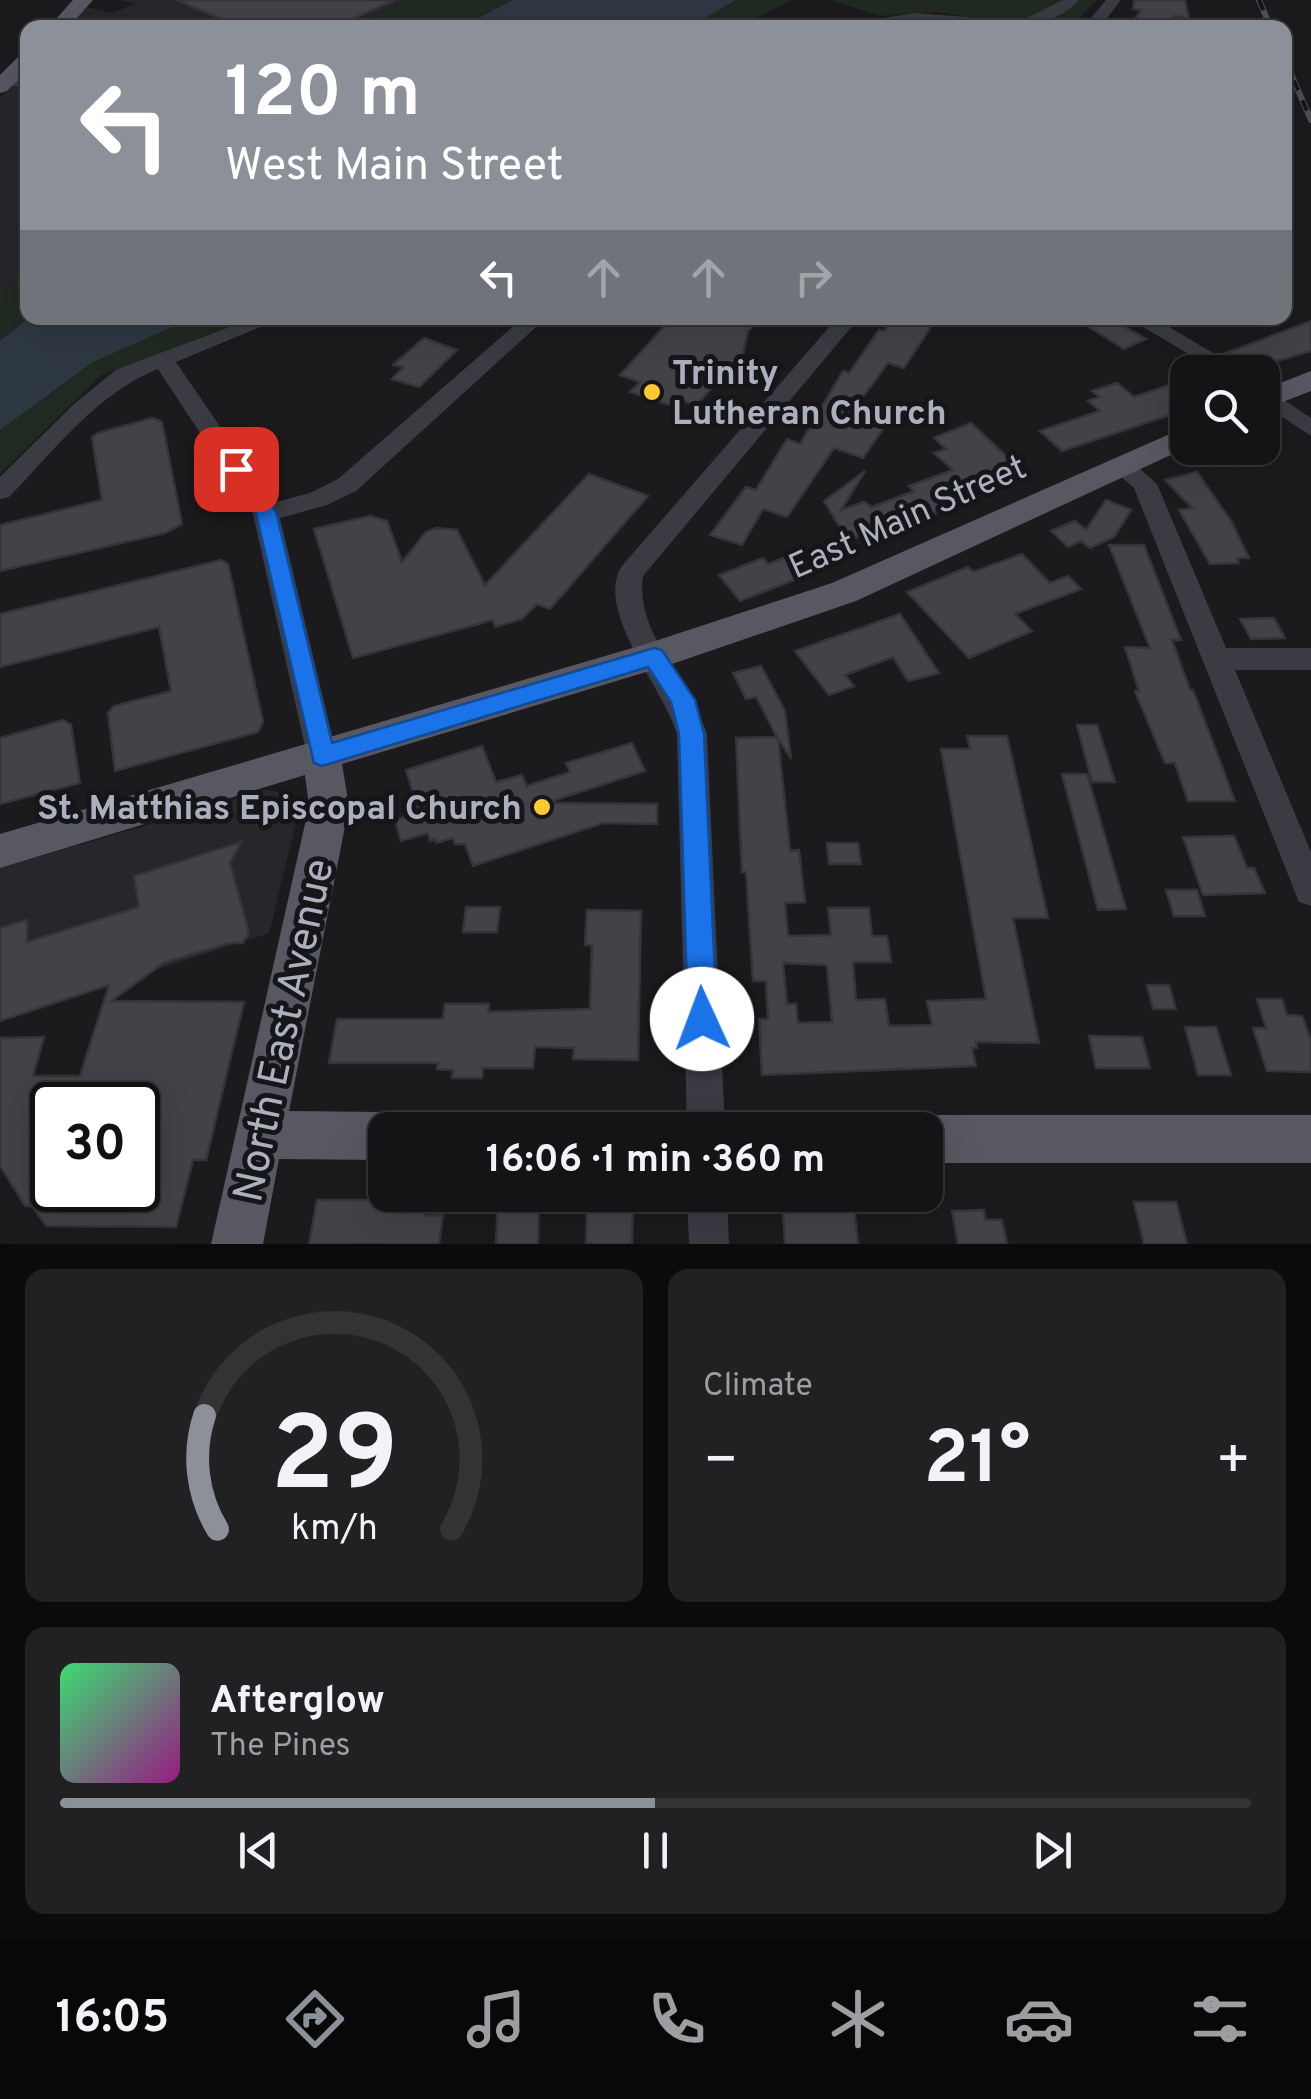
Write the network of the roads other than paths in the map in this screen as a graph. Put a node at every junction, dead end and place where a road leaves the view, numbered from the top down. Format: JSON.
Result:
{"nodes":[{"id":1,"x":84,"y":0,"type":"edge"},
{"id":2,"x":1072,"y":0,"type":"edge"},
{"id":3,"x":1114,"y":0,"type":"edge"},
{"id":4,"x":65,"y":20,"type":"edge"},
{"id":5,"x":893,"y":20,"type":"edge"},
{"id":6,"x":950,"y":20,"type":"edge"},
{"id":7,"x":1026,"y":20,"type":"edge"},
{"id":8,"x":1097,"y":20,"type":"edge"},
{"id":9,"x":252,"y":325,"type":"edge"},
{"id":10,"x":527,"y":325,"type":"edge"},
{"id":11,"x":842,"y":325,"type":"edge"},
{"id":12,"x":1150,"y":325,"type":"edge"},
{"id":13,"x":1204,"y":355,"type":"edge"},
{"id":14,"x":162,"y":358,"type":"junction"},
{"id":15,"x":1311,"y":380,"type":"edge"},
{"id":16,"x":105,"y":388,"type":"junction"},
{"id":17,"x":1280,"y":391,"type":"edge"},
{"id":18,"x":184,"y":396,"type":"junction"},
{"id":19,"x":1280,"y":407,"type":"edge"},
{"id":20,"x":1311,"y":428,"type":"edge"},
{"id":21,"x":1170,"y":443,"type":"edge"},
{"id":22,"x":1120,"y":466,"type":"junction"},
{"id":23,"x":0,"y":491,"type":"edge"},
{"id":24,"x":266,"y":512,"type":"junction"},
{"id":25,"x":654,"y":656,"type":"junction"},
{"id":26,"x":1218,"y":659,"type":"junction"},
{"id":27,"x":1311,"y":659,"type":"edge"},
{"id":28,"x":322,"y":756,"type":"junction"},
{"id":29,"x":0,"y":850,"type":"edge"},
{"id":30,"x":1311,"y":892,"type":"edge"},
{"id":31,"x":705,"y":1112,"type":"edge"},
{"id":32,"x":262,"y":1135,"type":"junction"},
{"id":33,"x":368,"y":1136,"type":"edge"},
{"id":34,"x":943,"y":1139,"type":"edge"},
{"id":35,"x":1311,"y":1139,"type":"edge"},
{"id":36,"x":707,"y":1212,"type":"edge"},
{"id":37,"x":237,"y":1244,"type":"edge"},
{"id":38,"x":708,"y":1244,"type":"edge"}],
"edges":[{"from":1,"to":4,"type":"main road"},
{"from":2,"to":7,"type":"street"},
{"from":3,"to":8,"type":"street"},
{"from":5,"to":6,"type":"street"},
{"from":9,"to":14,"type":"street"},
{"from":10,"to":24,"type":"street"},
{"from":11,"to":25,"type":"street"},
{"from":12,"to":13,"type":"street"},
{"from":14,"to":16,"type":"street"},
{"from":14,"to":18,"type":"street"},
{"from":15,"to":17,"type":"main road"},
{"from":16,"to":18,"type":"street"},
{"from":16,"to":23,"type":"street"},
{"from":18,"to":24,"type":"street"},
{"from":19,"to":20,"type":"street"},
{"from":21,"to":22,"type":"main road","name":"East Main Street"},
{"from":22,"to":25,"type":"main road","name":"East Main Street"},
{"from":22,"to":26,"type":"street"},
{"from":24,"to":28,"type":"street"},
{"from":25,"to":28,"type":"main road","name":"East Main Street"},
{"from":25,"to":31,"type":"street"},
{"from":26,"to":27,"type":"street"},
{"from":26,"to":30,"type":"street"},
{"from":28,"to":29,"type":"main road","name":"East Main Street"},
{"from":28,"to":32,"type":"main road","name":"North East Avenue"},
{"from":32,"to":33,"type":"main road"},
{"from":32,"to":37,"type":"main road","name":"North East Avenue"},
{"from":34,"to":35,"type":"main road"},
{"from":36,"to":38,"type":"street"}]}
